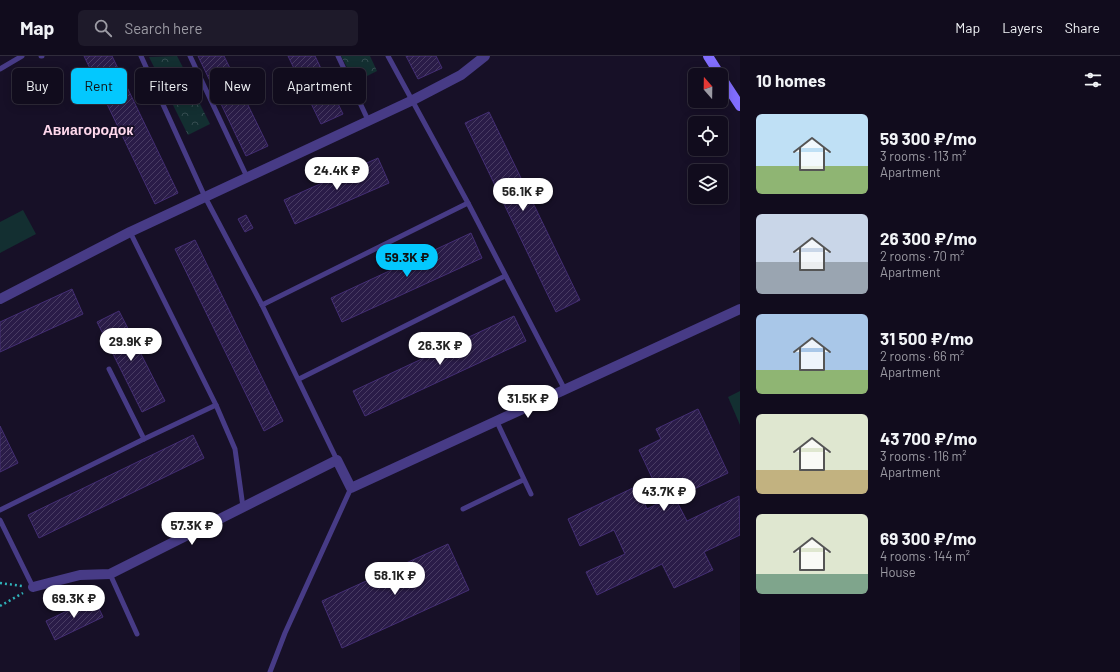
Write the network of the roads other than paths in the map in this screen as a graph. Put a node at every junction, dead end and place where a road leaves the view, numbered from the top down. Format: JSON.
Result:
{"nodes":[{"id":1,"x":22,"y":56,"type":"edge"},
{"id":2,"x":141,"y":56,"type":"edge"},
{"id":3,"x":190,"y":56,"type":"edge"},
{"id":4,"x":338,"y":56,"type":"edge"},
{"id":5,"x":388,"y":56,"type":"edge"},
{"id":6,"x":485,"y":56,"type":"edge"},
{"id":7,"x":708,"y":56,"type":"edge"},
{"id":8,"x":715,"y":68,"type":"edge"},
{"id":9,"x":0,"y":69,"type":"edge"},
{"id":10,"x":728,"y":88,"type":"edge"},
{"id":11,"x":413,"y":100,"type":"junction"},
{"id":12,"x":740,"y":106,"type":"edge"},
{"id":13,"x":368,"y":120,"type":"junction"},
{"id":14,"x":247,"y":177,"type":"junction"},
{"id":15,"x":204,"y":197,"type":"junction"},
{"id":16,"x":468,"y":203,"type":"junction"},
{"id":17,"x":130,"y":232,"type":"junction"},
{"id":18,"x":505,"y":276,"type":"junction"},
{"id":19,"x":0,"y":299,"type":"edge"},
{"id":20,"x":262,"y":305,"type":"junction"},
{"id":21,"x":740,"y":309,"type":"edge"},
{"id":22,"x":109,"y":369,"type":"dead end"},
{"id":23,"x":299,"y":379,"type":"junction"},
{"id":24,"x":565,"y":390,"type":"junction"},
{"id":25,"x":216,"y":405,"type":"junction"},
{"id":26,"x":497,"y":422,"type":"junction"},
{"id":27,"x":144,"y":439,"type":"junction"},
{"id":28,"x":337,"y":460,"type":"junction"},
{"id":29,"x":524,"y":480,"type":"junction"},
{"id":30,"x":351,"y":488,"type":"junction"},
{"id":31,"x":531,"y":494,"type":"dead end"},
{"id":32,"x":243,"y":508,"type":"junction"},
{"id":33,"x":463,"y":509,"type":"dead end"},
{"id":34,"x":0,"y":510,"type":"edge"},
{"id":35,"x":0,"y":520,"type":"edge"},
{"id":36,"x":110,"y":574,"type":"junction"},
{"id":37,"x":33,"y":588,"type":"joint"},
{"id":38,"x":137,"y":634,"type":"dead end"},
{"id":39,"x":270,"y":672,"type":"edge"}],
"edges":[{"from":1,"to":9,"type":"lane"},
{"from":2,"to":15,"type":"lane"},
{"from":3,"to":14,"type":"lane"},
{"from":4,"to":13,"type":"lane"},
{"from":5,"to":11,"type":"lane"},
{"from":6,"to":11,"type":"street"},
{"from":7,"to":8,"type":"street"},
{"from":10,"to":12,"type":"street"},
{"from":11,"to":13,"type":"street"},
{"from":11,"to":16,"type":"lane"},
{"from":13,"to":14,"type":"street"},
{"from":14,"to":15,"type":"street"},
{"from":15,"to":17,"type":"street"},
{"from":15,"to":20,"type":"lane"},
{"from":16,"to":18,"type":"lane"},
{"from":16,"to":20,"type":"lane"},
{"from":17,"to":19,"type":"street"},
{"from":17,"to":25,"type":"lane"},
{"from":18,"to":23,"type":"lane"},
{"from":18,"to":24,"type":"lane"},
{"from":20,"to":23,"type":"lane"},
{"from":21,"to":24,"type":"street"},
{"from":22,"to":27,"type":"lane"},
{"from":23,"to":28,"type":"lane"},
{"from":24,"to":26,"type":"street"},
{"from":25,"to":27,"type":"lane"},
{"from":25,"to":32,"type":"lane"},
{"from":26,"to":29,"type":"lane"},
{"from":26,"to":30,"type":"street"},
{"from":27,"to":34,"type":"lane"},
{"from":28,"to":30,"type":"street"},
{"from":28,"to":32,"type":"street"},
{"from":29,"to":31,"type":"lane"},
{"from":29,"to":33,"type":"lane"},
{"from":30,"to":39,"type":"lane"},
{"from":32,"to":36,"type":"street"},
{"from":35,"to":37,"type":"lane"},
{"from":36,"to":37,"type":"street"},
{"from":36,"to":38,"type":"lane"}]}
